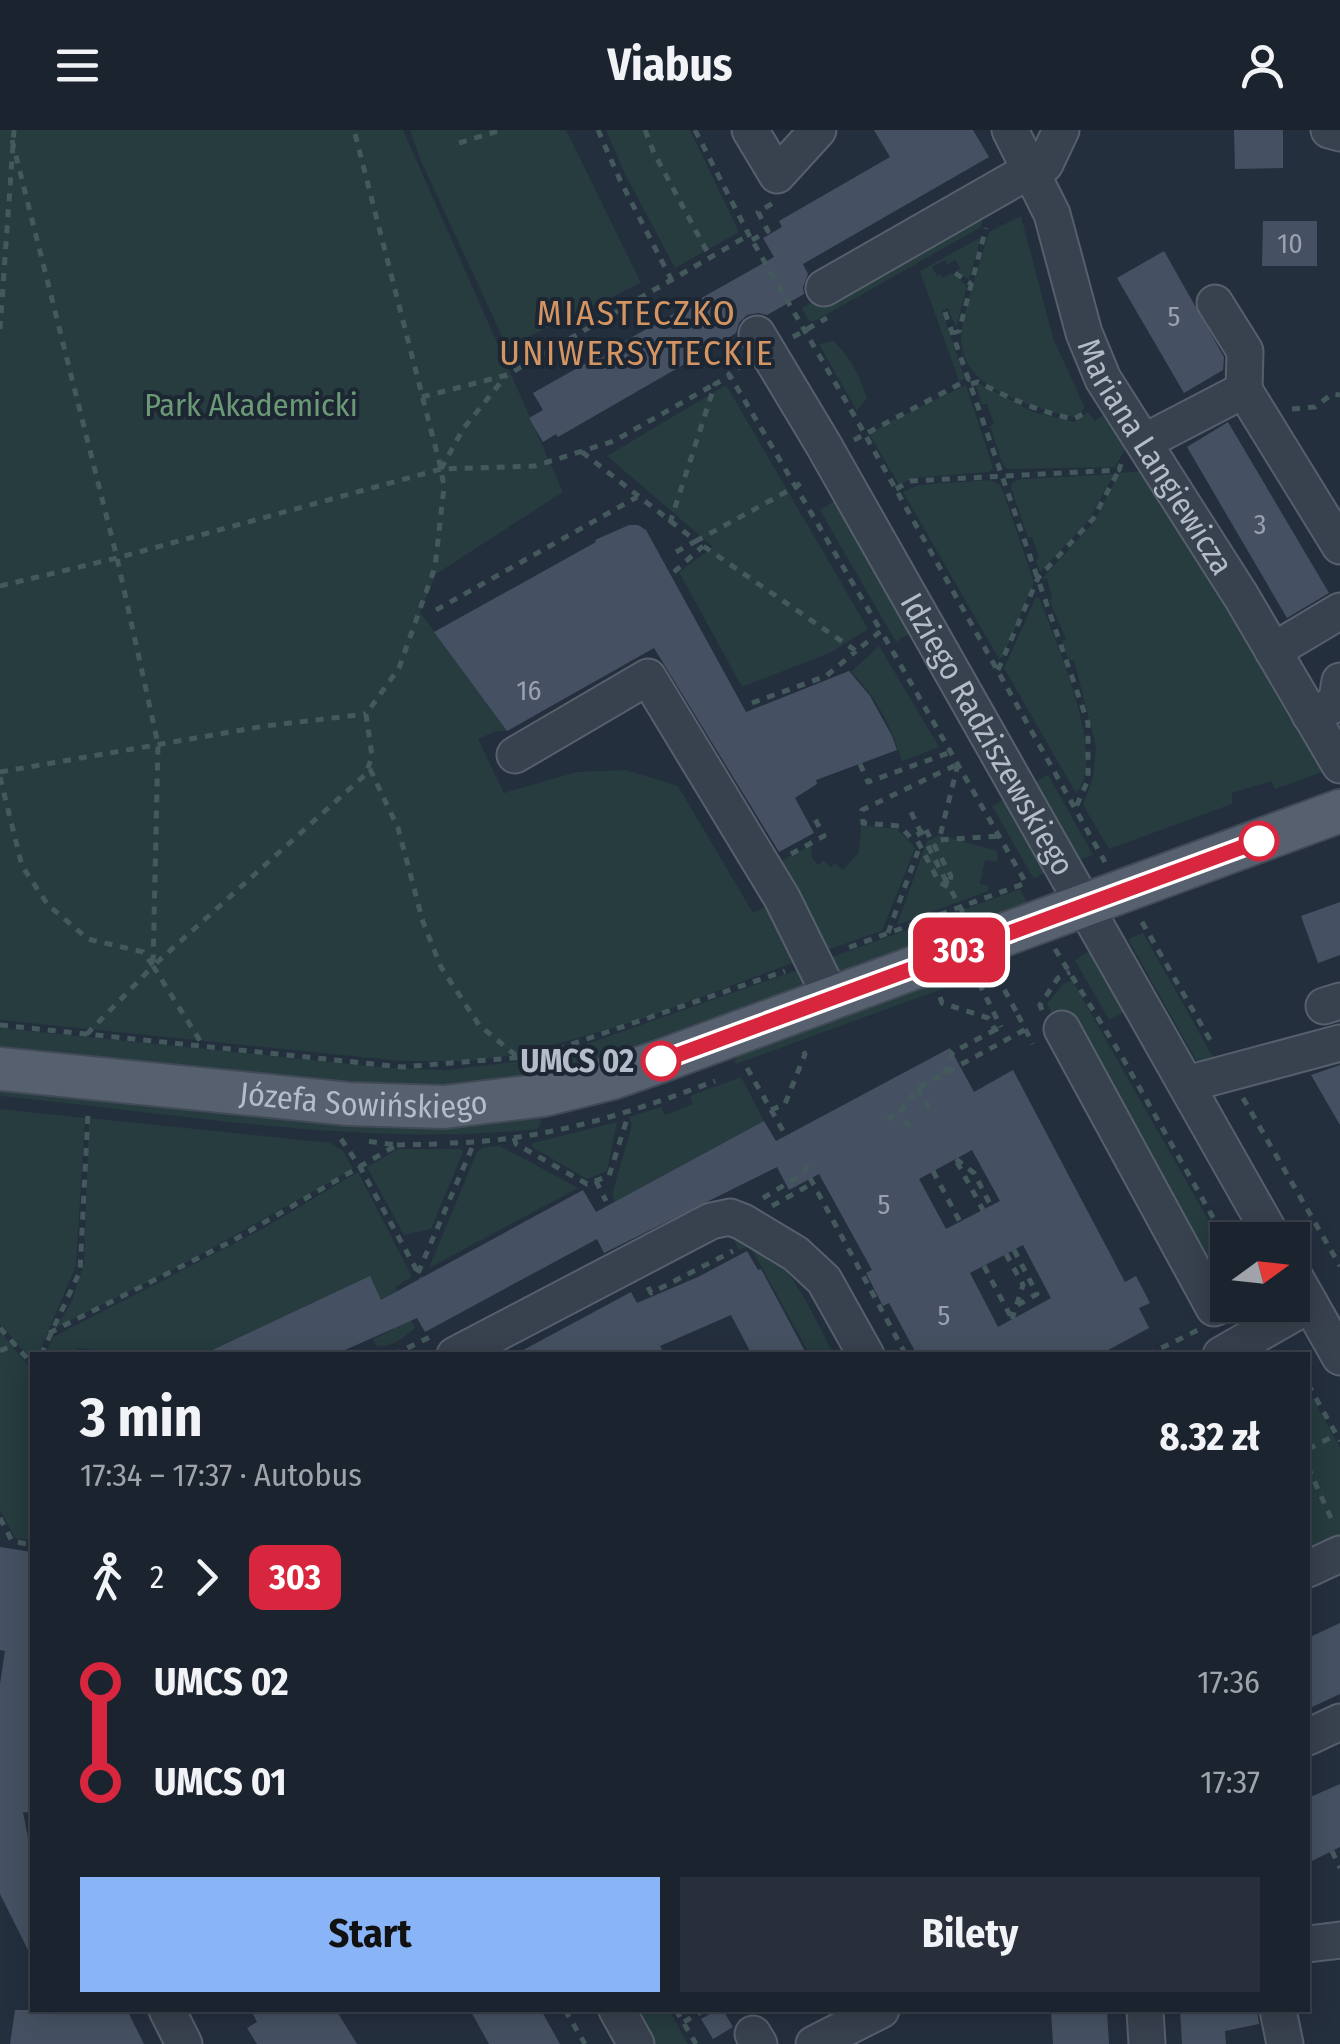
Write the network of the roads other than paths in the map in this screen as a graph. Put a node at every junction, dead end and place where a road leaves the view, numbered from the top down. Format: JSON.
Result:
{"nodes":[{"id":1,"x":750,"y":130,"type":"edge"},
{"id":2,"x":818,"y":130,"type":"edge"},
{"id":3,"x":1010,"y":130,"type":"edge"},
{"id":4,"x":1061,"y":130,"type":"edge"},
{"id":5,"x":1329,"y":130,"type":"edge"},
{"id":6,"x":1340,"y":133,"type":"edge"},
{"id":7,"x":1038,"y":167,"type":"junction"},
{"id":8,"x":824,"y":288,"type":"dead end"},
{"id":9,"x":1215,"y":303,"type":"dead end"},
{"id":10,"x":762,"y":342,"type":"road end"},
{"id":11,"x":1252,"y":401,"type":"junction"},
{"id":12,"x":1138,"y":455,"type":"junction"},
{"id":13,"x":1340,"y":546,"type":"edge"},
{"id":14,"x":1340,"y":611,"type":"edge"},
{"id":15,"x":1273,"y":651,"type":"junction"},
{"id":16,"x":1340,"y":681,"type":"edge"},
{"id":17,"x":1310,"y":714,"type":"junction"},
{"id":18,"x":514,"y":756,"type":"dead end"},
{"id":19,"x":1340,"y":765,"type":"edge"},
{"id":20,"x":1340,"y":811,"type":"edge"},
{"id":21,"x":1089,"y":884,"type":"junction"},
{"id":22,"x":822,"y":979,"type":"junction"},
{"id":23,"x":1062,"y":1030,"type":"dead end"},
{"id":24,"x":1340,"y":1043,"type":"edge"},
{"id":25,"x":0,"y":1069,"type":"edge"},
{"id":26,"x":1186,"y":1084,"type":"junction"},
{"id":27,"x":1264,"y":1222,"type":"edge"},
{"id":28,"x":1210,"y":1301,"type":"edge"},
{"id":29,"x":1310,"y":1304,"type":"edge"},
{"id":30,"x":1278,"y":1322,"type":"edge"},
{"id":31,"x":1234,"y":1347,"type":"edge"},
{"id":32,"x":460,"y":1352,"type":"edge"},
{"id":33,"x":864,"y":1352,"type":"edge"},
{"id":34,"x":1340,"y":1356,"type":"edge"},
{"id":35,"x":1340,"y":1554,"type":"edge"},
{"id":36,"x":1310,"y":1568,"type":"edge"},
{"id":37,"x":1340,"y":1722,"type":"edge"},
{"id":38,"x":1310,"y":1736,"type":"edge"},
{"id":39,"x":1340,"y":1940,"type":"edge"},
{"id":40,"x":1310,"y":1944,"type":"edge"},
{"id":41,"x":168,"y":2012,"type":"edge"},
{"id":42,"x":619,"y":2012,"type":"edge"},
{"id":43,"x":877,"y":2012,"type":"edge"},
{"id":44,"x":1145,"y":2012,"type":"edge"},
{"id":45,"x":1278,"y":2012,"type":"edge"},
{"id":46,"x":184,"y":2044,"type":"edge"},
{"id":47,"x":636,"y":2044,"type":"edge"},
{"id":48,"x":814,"y":2044,"type":"edge"},
{"id":49,"x":1148,"y":2044,"type":"edge"},
{"id":50,"x":1284,"y":2044,"type":"edge"}],
"edges":[{"from":1,"to":2,"type":"street"},
{"from":3,"to":7,"type":"street","name":"Mariana Langiewicza"},
{"from":4,"to":7,"type":"street"},
{"from":5,"to":6,"type":"street"},
{"from":7,"to":8,"type":"street"},
{"from":7,"to":12,"type":"street","name":"Mariana Langiewicza"},
{"from":9,"to":11,"type":"street"},
{"from":10,"to":21,"type":"street","name":"Idziego Radziszewskiego"},
{"from":11,"to":12,"type":"street"},
{"from":11,"to":13,"type":"street"},
{"from":12,"to":15,"type":"street","name":"Mariana Langiewicza"},
{"from":14,"to":15,"type":"street"},
{"from":15,"to":17,"type":"street","name":"Mariana Langiewicza"},
{"from":16,"to":17,"type":"street"},
{"from":17,"to":19,"type":"street","name":"Mariana Langiewicza"},
{"from":18,"to":22,"type":"street"},
{"from":20,"to":21,"type":"main road","name":"Józefa Sowińskiego"},
{"from":21,"to":22,"type":"main road","name":"Józefa Sowińskiego"},
{"from":21,"to":26,"type":"street","name":"Idziego Radziszewskiego"},
{"from":22,"to":25,"type":"main road","name":"Józefa Sowińskiego"},
{"from":23,"to":28,"type":"street"},
{"from":24,"to":26,"type":"street"},
{"from":26,"to":27,"type":"street","name":"Idziego Radziszewskiego"},
{"from":29,"to":34,"type":"street"},
{"from":30,"to":31,"type":"street"},
{"from":32,"to":33,"type":"street"},
{"from":35,"to":36,"type":"street"},
{"from":37,"to":38,"type":"street"},
{"from":39,"to":40,"type":"street"},
{"from":41,"to":46,"type":"street"},
{"from":42,"to":47,"type":"street"},
{"from":43,"to":48,"type":"street"},
{"from":44,"to":49,"type":"street"},
{"from":45,"to":50,"type":"street"}]}
